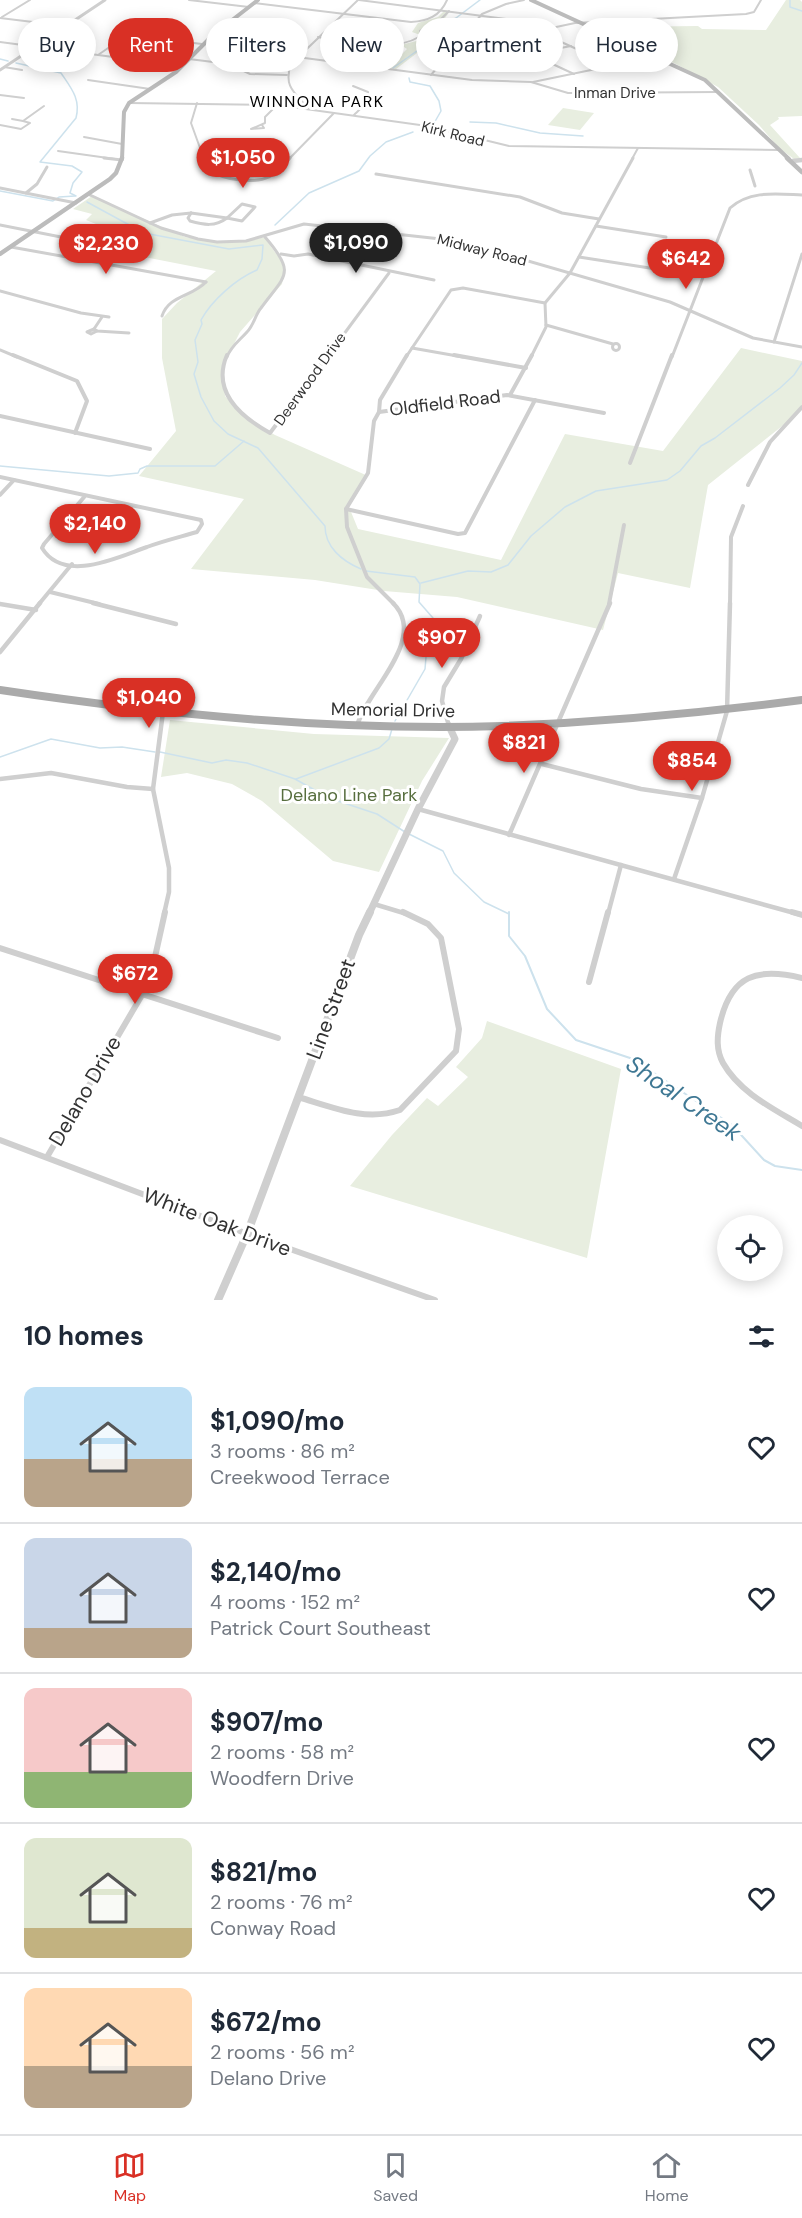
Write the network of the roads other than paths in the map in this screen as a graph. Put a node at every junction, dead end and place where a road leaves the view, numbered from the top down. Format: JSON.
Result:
{"nodes":[{"id":1,"x":30,"y":0,"type":"edge"},
{"id":2,"x":105,"y":0,"type":"edge"},
{"id":3,"x":189,"y":0,"type":"edge"},
{"id":4,"x":258,"y":0,"type":"edge"},
{"id":5,"x":359,"y":0,"type":"edge"},
{"id":6,"x":447,"y":0,"type":"edge"},
{"id":7,"x":524,"y":0,"type":"edge"},
{"id":8,"x":531,"y":0,"type":"edge"},
{"id":9,"x":761,"y":0,"type":"edge"},
{"id":10,"x":254,"y":3,"type":"junction"},
{"id":11,"x":249,"y":7,"type":"junction"},
{"id":12,"x":442,"y":10,"type":"junction"},
{"id":13,"x":449,"y":10,"type":"junction"},
{"id":14,"x":343,"y":14,"type":"junction"},
{"id":15,"x":482,"y":14,"type":"junction"},
{"id":16,"x":0,"y":18,"type":"edge"},
{"id":17,"x":78,"y":18,"type":"edge"},
{"id":18,"x":234,"y":18,"type":"edge"},
{"id":19,"x":479,"y":18,"type":"edge"},
{"id":20,"x":503,"y":18,"type":"edge"},
{"id":21,"x":671,"y":18,"type":"edge"},
{"id":22,"x":18,"y":20,"type":"edge"},
{"id":23,"x":575,"y":22,"type":"edge"},
{"id":24,"x":318,"y":38,"type":"junction"},
{"id":25,"x":206,"y":41,"type":"edge"},
{"id":26,"x":0,"y":42,"type":"edge"},
{"id":27,"x":563,"y":42,"type":"edge"},
{"id":28,"x":18,"y":44,"type":"edge"},
{"id":29,"x":202,"y":44,"type":"junction"},
{"id":30,"x":571,"y":46,"type":"junction"},
{"id":31,"x":308,"y":47,"type":"edge"},
{"id":32,"x":563,"y":48,"type":"edge"},
{"id":33,"x":575,"y":48,"type":"edge"},
{"id":34,"x":194,"y":53,"type":"edge"},
{"id":35,"x":98,"y":55,"type":"joint"},
{"id":36,"x":108,"y":56,"type":"edge"},
{"id":37,"x":18,"y":57,"type":"edge"},
{"id":38,"x":308,"y":58,"type":"edge"},
{"id":39,"x":194,"y":59,"type":"edge"},
{"id":40,"x":1,"y":68,"type":"edge"},
{"id":41,"x":678,"y":68,"type":"edge"},
{"id":42,"x":18,"y":70,"type":"edge"},
{"id":43,"x":563,"y":70,"type":"edge"},
{"id":44,"x":173,"y":72,"type":"edge"},
{"id":45,"x":289,"y":72,"type":"edge"},
{"id":46,"x":434,"y":72,"type":"edge"},
{"id":47,"x":587,"y":72,"type":"edge"},
{"id":48,"x":287,"y":75,"type":"junction"},
{"id":49,"x":431,"y":75,"type":"junction"},
{"id":50,"x":574,"y":75,"type":"junction"},
{"id":51,"x":88,"y":80,"type":"dead end"},
{"id":52,"x":531,"y":82,"type":"junction"},
{"id":53,"x":352,"y":86,"type":"dead end"},
{"id":54,"x":150,"y":89,"type":"junction"},
{"id":55,"x":720,"y":92,"type":"junction"},
{"id":56,"x":0,"y":95,"type":"edge"},
{"id":57,"x":24,"y":99,"type":"dead end"},
{"id":58,"x":302,"y":102,"type":"junction"},
{"id":59,"x":129,"y":103,"type":"junction"},
{"id":60,"x":197,"y":103,"type":"junction"},
{"id":61,"x":277,"y":105,"type":"junction"},
{"id":62,"x":44,"y":106,"type":"dead end"},
{"id":63,"x":292,"y":107,"type":"junction"},
{"id":64,"x":309,"y":109,"type":"junction"},
{"id":65,"x":334,"y":113,"type":"junction"},
{"id":66,"x":354,"y":116,"type":"junction"},
{"id":67,"x":12,"y":119,"type":"dead end"},
{"id":68,"x":23,"y":120,"type":"junction"},
{"id":69,"x":0,"y":125,"type":"edge"},
{"id":70,"x":262,"y":125,"type":"dead end"},
{"id":71,"x":84,"y":137,"type":"dead end"},
{"id":72,"x":122,"y":144,"type":"junction"},
{"id":73,"x":638,"y":148,"type":"junction"},
{"id":74,"x":779,"y":150,"type":"junction"},
{"id":75,"x":58,"y":151,"type":"dead end"},
{"id":76,"x":203,"y":152,"type":"junction"},
{"id":77,"x":291,"y":157,"type":"junction"},
{"id":78,"x":122,"y":160,"type":"junction"},
{"id":79,"x":802,"y":160,"type":"edge"},
{"id":80,"x":792,"y":161,"type":"junction"},
{"id":81,"x":47,"y":167,"type":"dead end"},
{"id":82,"x":750,"y":170,"type":"dead end"},
{"id":83,"x":802,"y":172,"type":"edge"},
{"id":84,"x":376,"y":174,"type":"dead end"},
{"id":85,"x":755,"y":186,"type":"dead end"},
{"id":86,"x":0,"y":188,"type":"edge"},
{"id":87,"x":26,"y":193,"type":"junction"},
{"id":88,"x":802,"y":195,"type":"edge"},
{"id":89,"x":86,"y":197,"type":"junction"},
{"id":90,"x":76,"y":203,"type":"junction"},
{"id":91,"x":191,"y":212,"type":"junction"},
{"id":92,"x":227,"y":218,"type":"junction"},
{"id":93,"x":599,"y":219,"type":"junction"},
{"id":94,"x":150,"y":223,"type":"junction"},
{"id":95,"x":0,"y":225,"type":"edge"},
{"id":96,"x":596,"y":226,"type":"junction"},
{"id":97,"x":35,"y":231,"type":"junction"},
{"id":98,"x":265,"y":237,"type":"junction"},
{"id":99,"x":666,"y":237,"type":"dead end"},
{"id":100,"x":83,"y":239,"type":"dead end"},
{"id":101,"x":11,"y":247,"type":"junction"},
{"id":102,"x":0,"y":254,"type":"edge"},
{"id":103,"x":280,"y":254,"type":"junction"},
{"id":104,"x":802,"y":254,"type":"edge"},
{"id":105,"x":579,"y":257,"type":"junction"},
{"id":106,"x":656,"y":270,"type":"dead end"},
{"id":107,"x":389,"y":273,"type":"junction"},
{"id":108,"x":570,"y":273,"type":"junction"},
{"id":109,"x":434,"y":280,"type":"dead end"},
{"id":110,"x":0,"y":291,"type":"edge"},
{"id":111,"x":544,"y":303,"type":"junction"},
{"id":112,"x":690,"y":309,"type":"junction"},
{"id":113,"x":162,"y":316,"type":"dead end"},
{"id":114,"x":102,"y":317,"type":"junction"},
{"id":115,"x":109,"y":318,"type":"dead end"},
{"id":116,"x":546,"y":325,"type":"junction"},
{"id":117,"x":129,"y":333,"type":"dead end"},
{"id":118,"x":774,"y":342,"type":"junction"},
{"id":119,"x":613,"y":344,"type":"dead end"},
{"id":120,"x":802,"y":347,"type":"edge"},
{"id":121,"x":412,"y":348,"type":"junction"},
{"id":122,"x":0,"y":350,"type":"edge"},
{"id":123,"x":525,"y":368,"type":"junction"},
{"id":124,"x":510,"y":395,"type":"junction"},
{"id":125,"x":535,"y":400,"type":"junction"},
{"id":126,"x":802,"y":407,"type":"edge"},
{"id":127,"x":379,"y":412,"type":"junction"},
{"id":128,"x":604,"y":413,"type":"dead end"},
{"id":129,"x":0,"y":416,"type":"edge"},
{"id":130,"x":75,"y":433,"type":"junction"},
{"id":131,"x":150,"y":449,"type":"dead end"},
{"id":132,"x":630,"y":463,"type":"dead end"},
{"id":133,"x":0,"y":477,"type":"edge"},
{"id":134,"x":14,"y":480,"type":"junction"},
{"id":135,"x":748,"y":485,"type":"dead end"},
{"id":136,"x":0,"y":495,"type":"edge"},
{"id":137,"x":85,"y":496,"type":"junction"},
{"id":138,"x":743,"y":506,"type":"dead end"},
{"id":139,"x":346,"y":509,"type":"junction"},
{"id":140,"x":624,"y":525,"type":"dead end"},
{"id":141,"x":72,"y":564,"type":"junction"},
{"id":142,"x":50,"y":592,"type":"junction"},
{"id":143,"x":0,"y":604,"type":"edge"},
{"id":144,"x":36,"y":610,"type":"junction"},
{"id":145,"x":480,"y":616,"type":"dead end"},
{"id":146,"x":176,"y":624,"type":"dead end"},
{"id":147,"x":0,"y":652,"type":"edge"},
{"id":148,"x":0,"y":690,"type":"edge"},
{"id":149,"x":802,"y":700,"type":"edge"},
{"id":150,"x":727,"y":711,"type":"junction"},
{"id":151,"x":163,"y":712,"type":"junction"},
{"id":152,"x":560,"y":723,"type":"junction"},
{"id":153,"x":357,"y":726,"type":"junction"},
{"id":154,"x":449,"y":726,"type":"junction"},
{"id":155,"x":542,"y":764,"type":"junction"},
{"id":156,"x":0,"y":779,"type":"edge"},
{"id":157,"x":153,"y":789,"type":"junction"},
{"id":158,"x":702,"y":798,"type":"junction"},
{"id":159,"x":418,"y":809,"type":"junction"},
{"id":160,"x":509,"y":835,"type":"junction"},
{"id":161,"x":621,"y":865,"type":"junction"},
{"id":162,"x":674,"y":879,"type":"junction"},
{"id":163,"x":374,"y":904,"type":"junction"},
{"id":164,"x":802,"y":915,"type":"edge"},
{"id":165,"x":0,"y":948,"type":"edge"},
{"id":166,"x":802,"y":978,"type":"edge"},
{"id":167,"x":589,"y":981,"type":"dead end"},
{"id":168,"x":142,"y":995,"type":"junction"},
{"id":169,"x":278,"y":1038,"type":"dead end"},
{"id":170,"x":298,"y":1097,"type":"junction"},
{"id":171,"x":802,"y":1126,"type":"edge"},
{"id":172,"x":0,"y":1140,"type":"edge"},
{"id":173,"x":47,"y":1157,"type":"junction"},
{"id":174,"x":247,"y":1234,"type":"junction"},
{"id":175,"x":218,"y":1300,"type":"edge"},
{"id":176,"x":435,"y":1300,"type":"edge"}],
"edges":[{"from":1,"to":16,"type":"street"},
{"from":2,"to":17,"type":"street"},
{"from":3,"to":11,"type":"street"},
{"from":4,"to":10,"type":"main road"},
{"from":5,"to":12,"type":"street"},
{"from":5,"to":14,"type":"street"},
{"from":6,"to":12,"type":"street"},
{"from":7,"to":15,"type":"street"},
{"from":8,"to":23,"type":"main road"},
{"from":9,"to":21,"type":"street"},
{"from":10,"to":11,"type":"main road"},
{"from":10,"to":14,"type":"street"},
{"from":11,"to":18,"type":"main road"},
{"from":12,"to":13,"type":"street"},
{"from":12,"to":14,"type":"street"},
{"from":13,"to":15,"type":"street"},
{"from":13,"to":24,"type":"street"},
{"from":14,"to":24,"type":"street"},
{"from":15,"to":19,"type":"street"},
{"from":15,"to":20,"type":"street"},
{"from":16,"to":22,"type":"street"},
{"from":24,"to":31,"type":"street"},
{"from":25,"to":29,"type":"main road"},
{"from":26,"to":28,"type":"street"},
{"from":27,"to":30,"type":"street"},
{"from":29,"to":34,"type":"main road"},
{"from":29,"to":35,"type":"street"},
{"from":30,"to":32,"type":"street"},
{"from":30,"to":33,"type":"street"},
{"from":35,"to":36,"type":"street"},
{"from":37,"to":40,"type":"street"},
{"from":38,"to":49,"type":"street","name":"Inman Drive"},
{"from":39,"to":48,"type":"street"},
{"from":40,"to":42,"type":"street"},
{"from":41,"to":55,"type":"main road"},
{"from":43,"to":50,"type":"street"},
{"from":44,"to":54,"type":"main road"},
{"from":45,"to":48,"type":"street"},
{"from":46,"to":49,"type":"street"},
{"from":47,"to":50,"type":"street"},
{"from":48,"to":58,"type":"street"},
{"from":49,"to":52,"type":"street","name":"Inman Drive"},
{"from":50,"to":52,"type":"street"},
{"from":51,"to":54,"type":"street"},
{"from":52,"to":55,"type":"street","name":"Inman Drive"},
{"from":53,"to":66,"type":"street"},
{"from":54,"to":59,"type":"main road"},
{"from":55,"to":74,"type":"main road"},
{"from":56,"to":57,"type":"street"},
{"from":58,"to":63,"type":"street"},
{"from":58,"to":64,"type":"street"},
{"from":59,"to":60,"type":"street","name":"Kirk Road"},
{"from":59,"to":72,"type":"main road"},
{"from":60,"to":61,"type":"street","name":"Kirk Road"},
{"from":60,"to":76,"type":"street"},
{"from":61,"to":63,"type":"street","name":"Kirk Road"},
{"from":61,"to":70,"type":"street"},
{"from":62,"to":68,"type":"street"},
{"from":63,"to":64,"type":"street","name":"Kirk Road"},
{"from":64,"to":65,"type":"street","name":"Kirk Road"},
{"from":65,"to":66,"type":"street","name":"Kirk Road"},
{"from":65,"to":77,"type":"street"},
{"from":66,"to":73,"type":"street","name":"Kirk Road"},
{"from":67,"to":68,"type":"street"},
{"from":68,"to":69,"type":"street"},
{"from":71,"to":72,"type":"street"},
{"from":72,"to":78,"type":"main road"},
{"from":73,"to":74,"type":"street","name":"Kirk Road"},
{"from":73,"to":93,"type":"street"},
{"from":74,"to":80,"type":"main road"},
{"from":75,"to":78,"type":"street"},
{"from":76,"to":77,"type":"street"},
{"from":76,"to":77,"type":"street"},
{"from":78,"to":89,"type":"main road"},
{"from":79,"to":80,"type":"street"},
{"from":80,"to":83,"type":"main road"},
{"from":81,"to":87,"type":"street"},
{"from":82,"to":85,"type":"street"},
{"from":84,"to":93,"type":"street"},
{"from":86,"to":87,"type":"street"},
{"from":87,"to":90,"type":"street"},
{"from":88,"to":112,"type":"street"},
{"from":89,"to":90,"type":"main road"},
{"from":89,"to":94,"type":"street","name":"Midway Road"},
{"from":90,"to":97,"type":"main road"},
{"from":91,"to":92,"type":"street"},
{"from":91,"to":92,"type":"street"},
{"from":91,"to":94,"type":"street"},
{"from":92,"to":92,"type":"street"},
{"from":93,"to":96,"type":"street"},
{"from":94,"to":98,"type":"street","name":"Midway Road"},
{"from":95,"to":97,"type":"street"},
{"from":96,"to":99,"type":"street"},
{"from":96,"to":105,"type":"street"},
{"from":97,"to":100,"type":"street"},
{"from":97,"to":101,"type":"main road"},
{"from":98,"to":103,"type":"street"},
{"from":98,"to":108,"type":"street","name":"Midway Road"},
{"from":101,"to":102,"type":"main road"},
{"from":101,"to":113,"type":"street"},
{"from":103,"to":107,"type":"street"},
{"from":103,"to":107,"type":"street","name":"Deerwood Drive"},
{"from":104,"to":118,"type":"street"},
{"from":105,"to":106,"type":"street"},
{"from":105,"to":108,"type":"street"},
{"from":107,"to":109,"type":"street"},
{"from":108,"to":111,"type":"street"},
{"from":108,"to":112,"type":"street","name":"Midway Road"},
{"from":110,"to":114,"type":"street"},
{"from":111,"to":116,"type":"street","name":"Oldfield Road"},
{"from":111,"to":121,"type":"street"},
{"from":112,"to":118,"type":"street","name":"Midway Road"},
{"from":112,"to":132,"type":"street"},
{"from":114,"to":115,"type":"street"},
{"from":114,"to":117,"type":"street"},
{"from":116,"to":119,"type":"street"},
{"from":116,"to":123,"type":"street","name":"Oldfield Road"},
{"from":118,"to":120,"type":"street","name":"Midway Road"},
{"from":121,"to":123,"type":"street"},
{"from":121,"to":127,"type":"street"},
{"from":122,"to":130,"type":"street"},
{"from":123,"to":124,"type":"street","name":"Oldfield Road"},
{"from":124,"to":125,"type":"street"},
{"from":124,"to":127,"type":"street","name":"Oldfield Road"},
{"from":125,"to":128,"type":"street"},
{"from":125,"to":139,"type":"street"},
{"from":126,"to":135,"type":"street"},
{"from":127,"to":139,"type":"street","name":"Oldfield Road"},
{"from":129,"to":130,"type":"street"},
{"from":130,"to":131,"type":"street"},
{"from":133,"to":134,"type":"street"},
{"from":134,"to":136,"type":"street"},
{"from":134,"to":137,"type":"street"},
{"from":137,"to":141,"type":"street"},
{"from":137,"to":141,"type":"street"},
{"from":138,"to":150,"type":"street"},
{"from":139,"to":153,"type":"street"},
{"from":140,"to":152,"type":"street"},
{"from":141,"to":142,"type":"street"},
{"from":142,"to":144,"type":"street"},
{"from":142,"to":146,"type":"street"},
{"from":143,"to":144,"type":"street"},
{"from":144,"to":147,"type":"street"},
{"from":145,"to":154,"type":"street"},
{"from":148,"to":151,"type":"main road","name":"Memorial Drive"},
{"from":149,"to":150,"type":"main road","name":"Memorial Drive"},
{"from":150,"to":152,"type":"main road","name":"Memorial Drive"},
{"from":150,"to":158,"type":"street"},
{"from":151,"to":153,"type":"main road","name":"Memorial Drive"},
{"from":151,"to":157,"type":"street","name":"Delano Drive"},
{"from":152,"to":154,"type":"main road","name":"Memorial Drive"},
{"from":152,"to":155,"type":"street"},
{"from":153,"to":154,"type":"main road","name":"Memorial Drive"},
{"from":154,"to":159,"type":"street","name":"Line Street"},
{"from":155,"to":158,"type":"street"},
{"from":155,"to":160,"type":"street"},
{"from":156,"to":157,"type":"street"},
{"from":157,"to":168,"type":"street","name":"Delano Drive"},
{"from":158,"to":162,"type":"street"},
{"from":159,"to":160,"type":"street"},
{"from":159,"to":163,"type":"street","name":"Line Street"},
{"from":160,"to":161,"type":"street"},
{"from":161,"to":162,"type":"street"},
{"from":161,"to":167,"type":"street"},
{"from":162,"to":164,"type":"street"},
{"from":163,"to":170,"type":"street","name":"Line Street"},
{"from":163,"to":170,"type":"street"},
{"from":165,"to":168,"type":"street"},
{"from":166,"to":171,"type":"street"},
{"from":168,"to":169,"type":"street"},
{"from":168,"to":173,"type":"street","name":"Delano Drive"},
{"from":170,"to":174,"type":"street","name":"Line Street"},
{"from":172,"to":173,"type":"street","name":"White Oak Drive"},
{"from":173,"to":174,"type":"street","name":"White Oak Drive"},
{"from":174,"to":175,"type":"street","name":"Line Street"},
{"from":174,"to":176,"type":"street","name":"White Oak Drive"}]}
